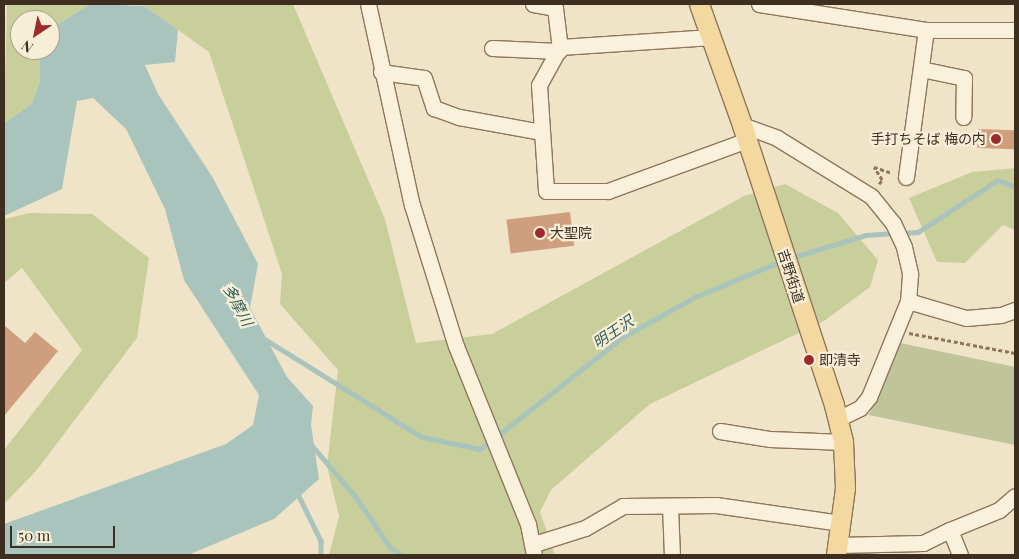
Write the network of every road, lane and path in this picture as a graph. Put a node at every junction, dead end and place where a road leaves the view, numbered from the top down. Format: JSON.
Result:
{"nodes":[{"id":1,"x":368,"y":4,"type":"edge"},
{"id":2,"x":534,"y":4,"type":"edge"},
{"id":3,"x":698,"y":4,"type":"edge"},
{"id":4,"x":759,"y":4,"type":"edge"},
{"id":5,"x":848,"y":10,"type":"edge"},
{"id":6,"x":926,"y":30,"type":"junction"},
{"id":7,"x":1015,"y":30,"type":"edge"},
{"id":8,"x":712,"y":37,"type":"junction"},
{"id":9,"x":492,"y":48,"type":"dead end"},
{"id":10,"x":560,"y":49,"type":"junction"},
{"id":11,"x":920,"y":69,"type":"junction"},
{"id":12,"x":382,"y":72,"type":"junction"},
{"id":13,"x":963,"y":117,"type":"dead end"},
{"id":14,"x":541,"y":132,"type":"junction"},
{"id":15,"x":744,"y":132,"type":"junction"},
{"id":16,"x":906,"y":177,"type":"joint"},
{"id":17,"x":871,"y":196,"type":"junction"},
{"id":18,"x":908,"y":300,"type":"junction"},
{"id":19,"x":1015,"y":310,"type":"edge"},
{"id":20,"x":896,"y":331,"type":"junction"},
{"id":21,"x":1015,"y":353,"type":"edge"},
{"id":22,"x":837,"y":419,"type":"junction"},
{"id":23,"x":720,"y":431,"type":"dead end"},
{"id":24,"x":843,"y":442,"type":"junction"},
{"id":25,"x":1015,"y":496,"type":"edge"},
{"id":26,"x":670,"y":506,"type":"junction"},
{"id":27,"x":841,"y":523,"type":"junction"},
{"id":28,"x":950,"y":530,"type":"junction"},
{"id":29,"x":534,"y":550,"type":"edge"},
{"id":30,"x":837,"y":550,"type":"edge"},
{"id":31,"x":672,"y":555,"type":"edge"},
{"id":32,"x":960,"y":555,"type":"edge"}],
"edges":[{"from":1,"to":12,"type":"street"},
{"from":2,"to":10,"type":"street"},
{"from":3,"to":8,"type":"main road","name":"吉野街道"},
{"from":4,"to":5,"type":"street"},
{"from":5,"to":6,"type":"street"},
{"from":6,"to":7,"type":"street"},
{"from":6,"to":11,"type":"street"},
{"from":8,"to":10,"type":"street"},
{"from":8,"to":15,"type":"main road","name":"吉野街道"},
{"from":9,"to":10,"type":"street"},
{"from":10,"to":14,"type":"street"},
{"from":11,"to":13,"type":"street"},
{"from":11,"to":16,"type":"street"},
{"from":12,"to":14,"type":"street"},
{"from":12,"to":29,"type":"street"},
{"from":14,"to":15,"type":"street"},
{"from":15,"to":17,"type":"street"},
{"from":15,"to":22,"type":"main road","name":"吉野街道"},
{"from":16,"to":17,"type":"path"},
{"from":17,"to":18,"type":"street"},
{"from":18,"to":19,"type":"street"},
{"from":18,"to":20,"type":"street"},
{"from":20,"to":21,"type":"path"},
{"from":20,"to":22,"type":"street"},
{"from":22,"to":24,"type":"main road","name":"吉野街道"},
{"from":23,"to":24,"type":"street"},
{"from":24,"to":27,"type":"main road","name":"吉野街道"},
{"from":25,"to":28,"type":"street"},
{"from":26,"to":27,"type":"street"},
{"from":26,"to":29,"type":"street"},
{"from":26,"to":31,"type":"street"},
{"from":27,"to":30,"type":"main road","name":"吉野街道"},
{"from":28,"to":30,"type":"street"},
{"from":28,"to":32,"type":"street"}]}
